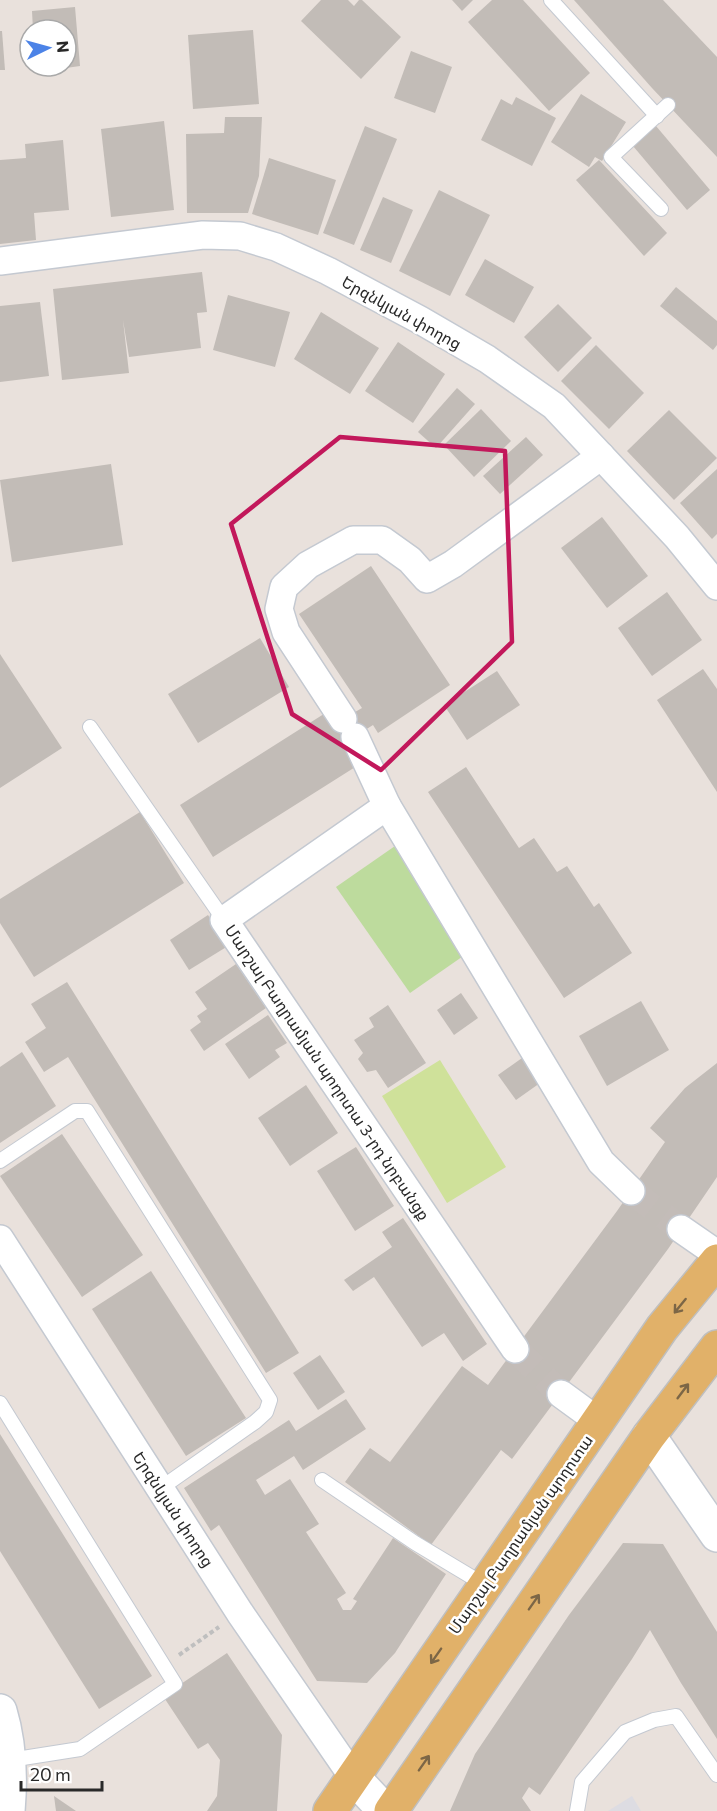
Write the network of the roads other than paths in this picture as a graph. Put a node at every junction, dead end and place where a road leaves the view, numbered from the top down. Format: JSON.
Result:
{"nodes":[{"id":1,"x":551,"y":0,"type":"edge"},
{"id":2,"x":668,"y":105,"type":"dead end"},
{"id":3,"x":657,"y":116,"type":"junction"},
{"id":4,"x":661,"y":209,"type":"dead end"},
{"id":5,"x":0,"y":261,"type":"edge"},
{"id":6,"x":601,"y":456,"type":"junction"},
{"id":7,"x":717,"y":586,"type":"edge"},
{"id":8,"x":90,"y":727,"type":"dead end"},
{"id":9,"x":387,"y":806,"type":"junction"},
{"id":10,"x":224,"y":921,"type":"junction"},
{"id":11,"x":0,"y":1161,"type":"edge"},
{"id":12,"x":632,"y":1191,"type":"tunnel mouth"},
{"id":13,"x":681,"y":1229,"type":"tunnel mouth"},
{"id":14,"x":0,"y":1239,"type":"edge"},
{"id":15,"x":717,"y":1254,"type":"edge"},
{"id":16,"x":717,"y":1261,"type":"edge"},
{"id":17,"x":717,"y":1347,"type":"edge"},
{"id":18,"x":515,"y":1349,"type":"tunnel mouth"},
{"id":19,"x":561,"y":1394,"type":"tunnel mouth"},
{"id":20,"x":0,"y":1403,"type":"edge"},
{"id":21,"x":598,"y":1421,"type":"junction"},
{"id":22,"x":649,"y":1436,"type":"junction"},
{"id":23,"x":322,"y":1480,"type":"dead end"},
{"id":24,"x":161,"y":1488,"type":"junction"},
{"id":25,"x":717,"y":1535,"type":"edge"},
{"id":26,"x":485,"y":1585,"type":"junction"},
{"id":27,"x":0,"y":1711,"type":"edge"},
{"id":28,"x":10,"y":1760,"type":"junction"},
{"id":29,"x":717,"y":1775,"type":"edge"},
{"id":30,"x":353,"y":1777,"type":"junction"},
{"id":31,"x":11,"y":1806,"type":"edge"},
{"id":32,"x":330,"y":1811,"type":"edge"},
{"id":33,"x":385,"y":1811,"type":"edge"},
{"id":34,"x":390,"y":1811,"type":"edge"},
{"id":35,"x":577,"y":1811,"type":"edge"}],
"edges":[{"from":1,"to":3,"type":"lane"},
{"from":2,"to":3,"type":"lane"},
{"from":3,"to":4,"type":"lane"},
{"from":5,"to":6,"type":"street","name":"Երզնկյան փողոց"},
{"from":6,"to":7,"type":"street","name":"Երզնկյան փողոց"},
{"from":6,"to":9,"type":"street"},
{"from":8,"to":10,"type":"lane"},
{"from":9,"to":10,"type":"street","name":"Մարշալ Բաղրամյան պողոտա 3-րդ նրբանցք"},
{"from":9,"to":12,"type":"street"},
{"from":10,"to":18,"type":"street","name":"Մարշալ Բաղրամյան պողոտա 3-րդ նրբանցք"},
{"from":11,"to":24,"type":"lane"},
{"from":13,"to":15,"type":"street"},
{"from":14,"to":24,"type":"street","name":"Երզնկյան փողոց"},
{"from":16,"to":21,"type":"main road","name":"Մարշալ Բաղրամյան պողոտա","one_way":true},
{"from":22,"to":17,"type":"main road","one_way":true},
{"from":19,"to":21,"type":"street"},
{"from":20,"to":28,"type":"lane"},
{"from":21,"to":26,"type":"main road","name":"Մարշալ Բաղրամյան պողոտա"},
{"from":22,"to":25,"type":"street"},
{"from":34,"to":22,"type":"main road","one_way":true},
{"from":23,"to":26,"type":"lane"},
{"from":24,"to":30,"type":"street","name":"Երզնկյան փողոց"},
{"from":26,"to":30,"type":"main road","name":"Մարշալ Բաղրամյան պողոտա","one_way":true},
{"from":27,"to":28,"type":"street"},
{"from":28,"to":31,"type":"street"},
{"from":29,"to":35,"type":"lane"},
{"from":30,"to":32,"type":"main road","name":"Մարշալ Բաղրամյան պողոտա"},
{"from":30,"to":33,"type":"street"}]}
